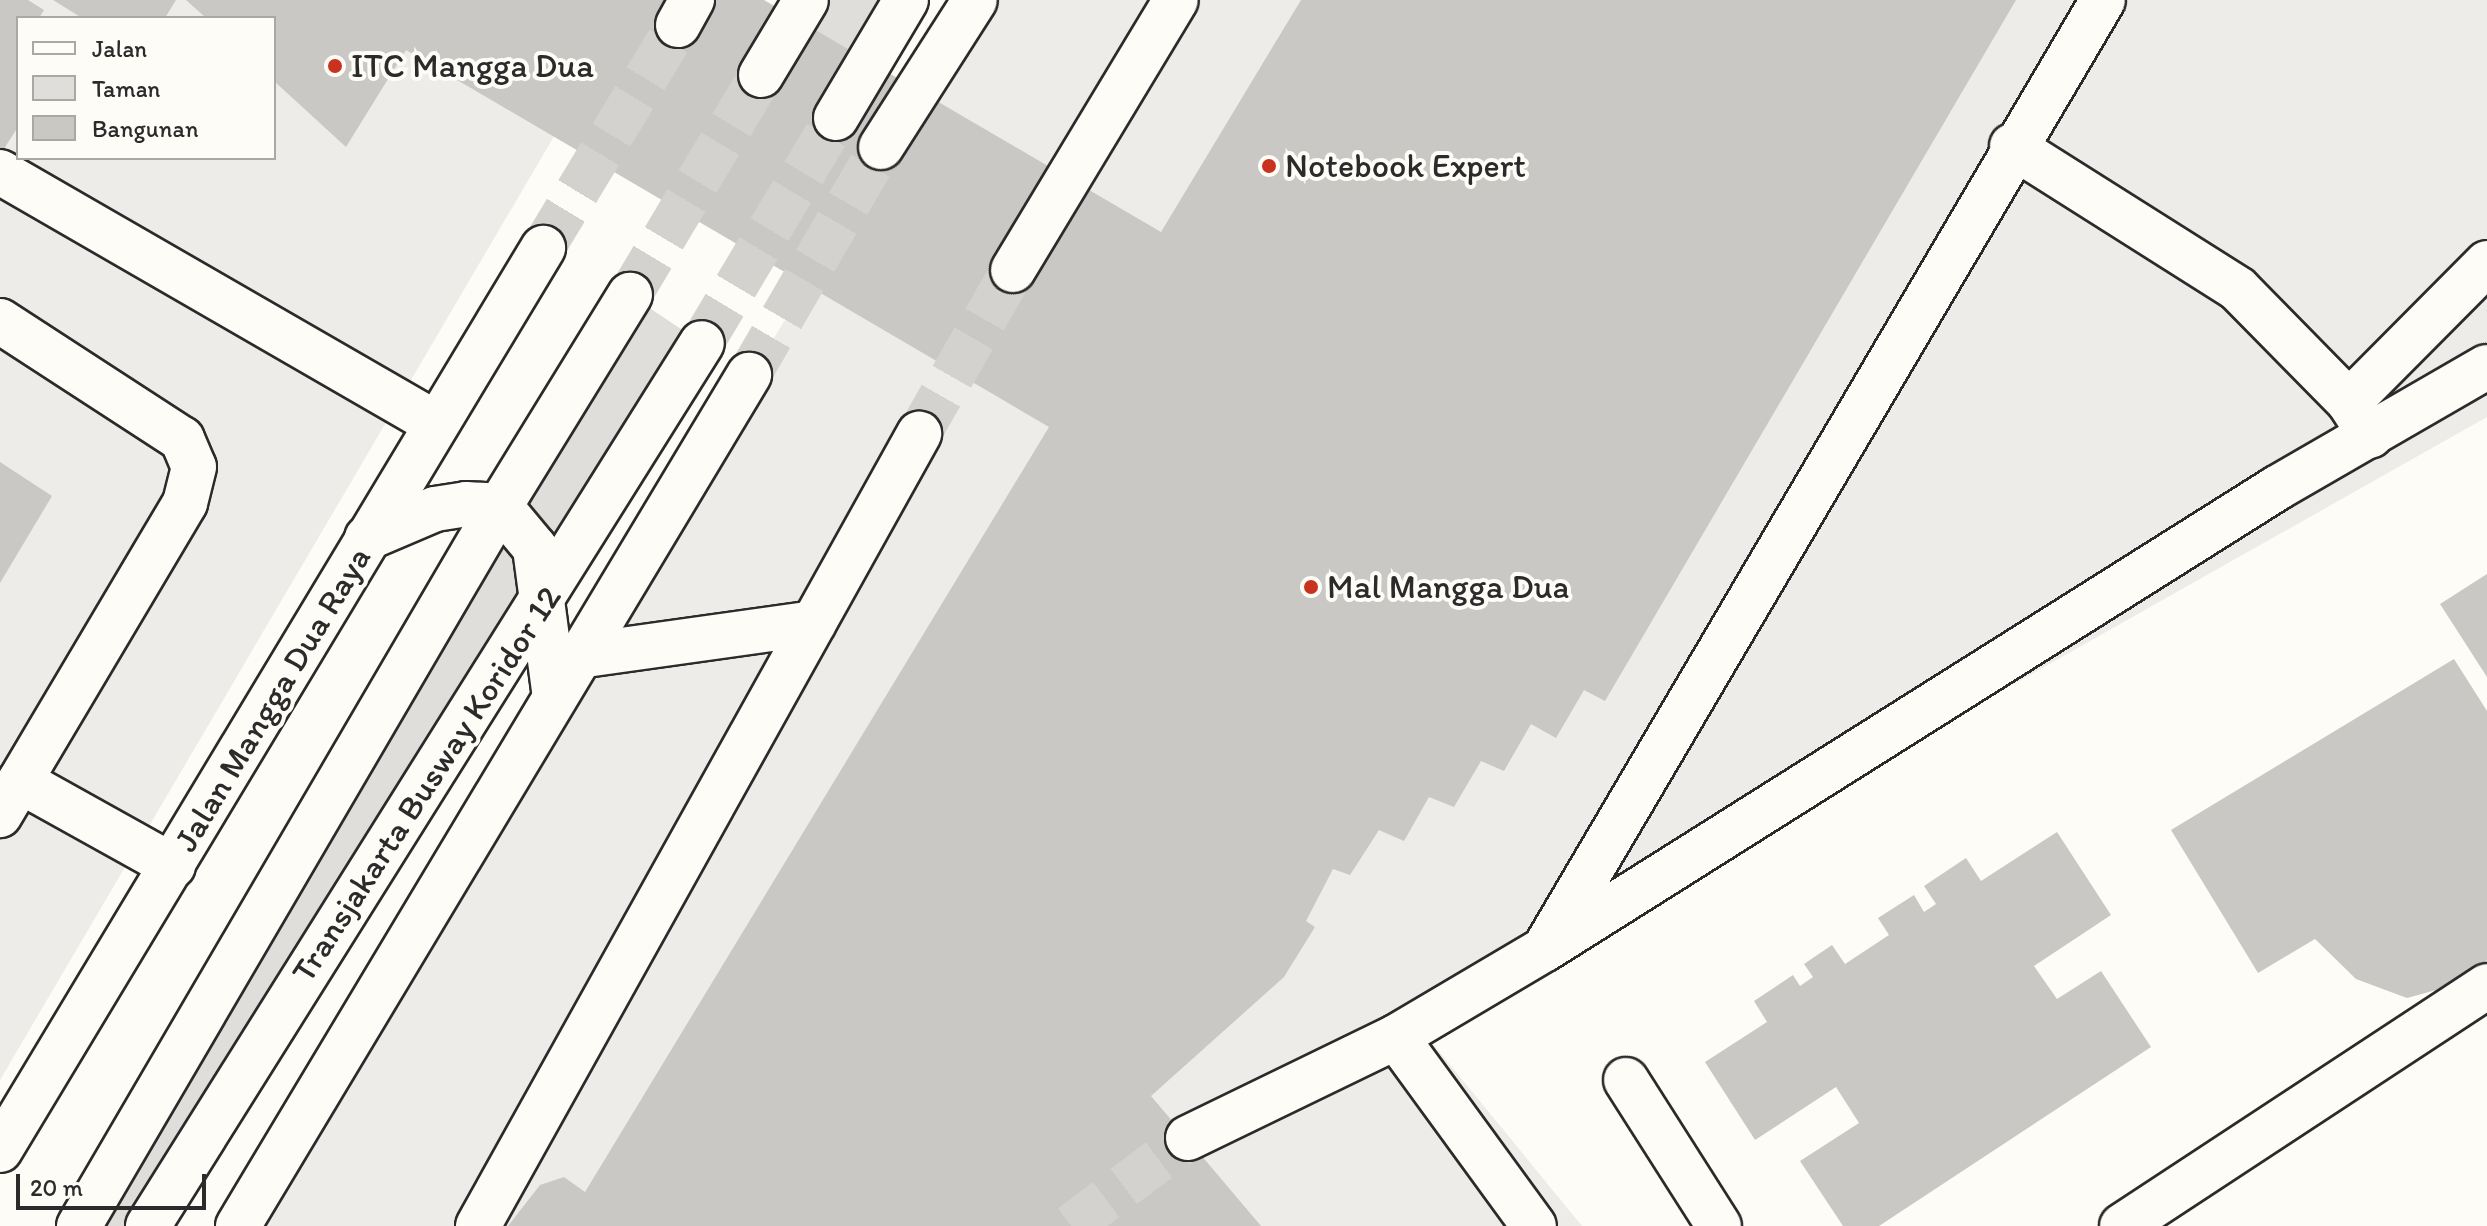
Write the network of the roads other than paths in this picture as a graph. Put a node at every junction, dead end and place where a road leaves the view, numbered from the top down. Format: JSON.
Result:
{"nodes":[{"id":1,"x":806,"y":0,"type":"edge"},
{"id":2,"x":906,"y":0,"type":"edge"},
{"id":3,"x":975,"y":0,"type":"edge"},
{"id":4,"x":1176,"y":0,"type":"edge"},
{"id":5,"x":2103,"y":0,"type":"edge"},
{"id":6,"x":761,"y":75,"type":"tunnel mouth"},
{"id":7,"x":836,"y":118,"type":"tunnel mouth"},
{"id":8,"x":2012,"y":146,"type":"junction"},
{"id":9,"x":881,"y":147,"type":"tunnel mouth"},
{"id":10,"x":0,"y":172,"type":"edge"},
{"id":11,"x":543,"y":248,"type":"tunnel mouth"},
{"id":12,"x":2487,"y":263,"type":"edge"},
{"id":13,"x":1013,"y":270,"type":"tunnel mouth"},
{"id":14,"x":630,"y":295,"type":"tunnel mouth"},
{"id":15,"x":0,"y":321,"type":"edge"},
{"id":16,"x":702,"y":343,"type":"tunnel mouth"},
{"id":17,"x":2487,"y":367,"type":"edge"},
{"id":18,"x":749,"y":375,"type":"tunnel mouth"},
{"id":19,"x":2360,"y":419,"type":"junction"},
{"id":20,"x":435,"y":423,"type":"junction"},
{"id":21,"x":919,"y":434,"type":"tunnel mouth"},
{"id":22,"x":500,"y":506,"type":"junction"},
{"id":23,"x":367,"y":538,"type":"junction"},
{"id":24,"x":545,"y":598,"type":"junction"},
{"id":25,"x":814,"y":623,"type":"junction"},
{"id":26,"x":579,"y":656,"type":"junction"},
{"id":27,"x":555,"y":697,"type":"junction"},
{"id":28,"x":10,"y":798,"type":"edge"},
{"id":29,"x":173,"y":866,"type":"junction"},
{"id":30,"x":1545,"y":949,"type":"junction"},
{"id":31,"x":2487,"y":986,"type":"edge"},
{"id":32,"x":1396,"y":1037,"type":"junction"},
{"id":33,"x":1626,"y":1080,"type":"dead end"},
{"id":34,"x":1188,"y":1138,"type":"tunnel mouth"},
{"id":35,"x":0,"y":1150,"type":"edge"},
{"id":36,"x":249,"y":1222,"type":"edge"},
{"id":37,"x":79,"y":1226,"type":"edge"},
{"id":38,"x":148,"y":1226,"type":"edge"},
{"id":39,"x":478,"y":1226,"type":"edge"},
{"id":40,"x":1534,"y":1226,"type":"edge"},
{"id":41,"x":1719,"y":1226,"type":"edge"},
{"id":42,"x":2122,"y":1226,"type":"edge"}],
"edges":[{"from":1,"to":6,"type":"main road"},
{"from":2,"to":7,"type":"main road"},
{"from":3,"to":9,"type":"main road"},
{"from":4,"to":13,"type":"main road"},
{"from":5,"to":8,"type":"main road"},
{"from":8,"to":19,"type":"main road"},
{"from":8,"to":30,"type":"main road"},
{"from":10,"to":20,"type":"main road"},
{"from":11,"to":20,"type":"main road","name":"Jalan Mangga Dua Raya"},
{"from":12,"to":19,"type":"main road"},
{"from":14,"to":22,"type":"main road"},
{"from":15,"to":28,"type":"main road"},
{"from":16,"to":24,"type":"main road","name":"Transjakarta Busway Koridor 12"},
{"from":17,"to":19,"type":"main road"},
{"from":18,"to":26,"type":"main road"},
{"from":19,"to":30,"type":"main road"},
{"from":20,"to":23,"type":"main road","name":"Jalan Mangga Dua Raya"},
{"from":21,"to":25,"type":"main road"},
{"from":22,"to":23,"type":"main road"},
{"from":22,"to":24,"type":"main road"},
{"from":22,"to":37,"type":"main road"},
{"from":23,"to":29,"type":"main road","name":"Jalan Mangga Dua Raya"},
{"from":24,"to":27,"type":"main road"},
{"from":24,"to":38,"type":"main road","name":"Transjakarta Busway Koridor 12"},
{"from":25,"to":26,"type":"main road"},
{"from":25,"to":39,"type":"main road"},
{"from":26,"to":27,"type":"main road"},
{"from":27,"to":36,"type":"main road"},
{"from":28,"to":29,"type":"main road"},
{"from":29,"to":35,"type":"main road","name":"Jalan Mangga Dua Raya"},
{"from":30,"to":32,"type":"main road"},
{"from":31,"to":42,"type":"main road"},
{"from":32,"to":34,"type":"main road"},
{"from":32,"to":40,"type":"main road"},
{"from":33,"to":41,"type":"main road"}]}
